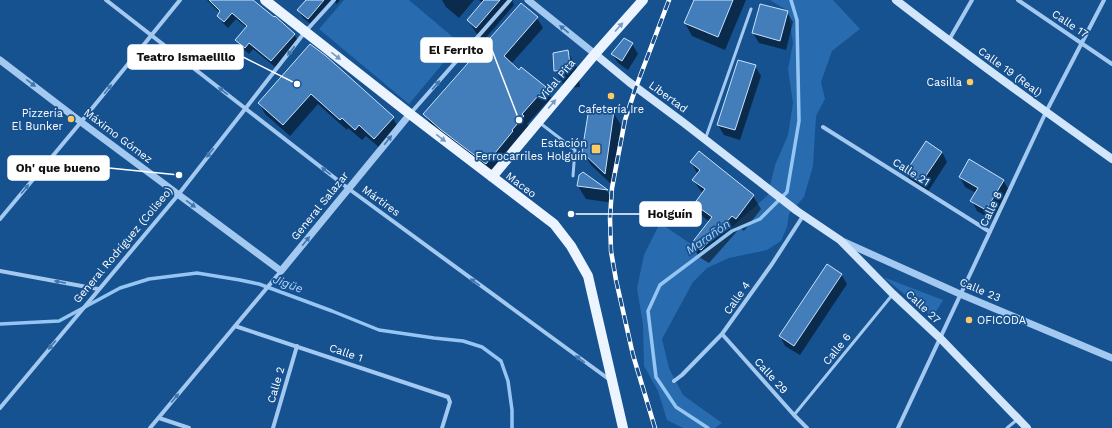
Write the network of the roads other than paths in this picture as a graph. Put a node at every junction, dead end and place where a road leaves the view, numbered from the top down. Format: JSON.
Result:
{"nodes":[{"id":1,"x":106,"y":0,"type":"edge"},
{"id":2,"x":180,"y":0,"type":"edge"},
{"id":3,"x":265,"y":0,"type":"edge"},
{"id":4,"x":334,"y":0,"type":"edge"},
{"id":5,"x":510,"y":0,"type":"edge"},
{"id":6,"x":528,"y":0,"type":"edge"},
{"id":7,"x":642,"y":0,"type":"edge"},
{"id":8,"x":896,"y":0,"type":"edge"},
{"id":9,"x":972,"y":0,"type":"edge"},
{"id":10,"x":1018,"y":0,"type":"edge"},
{"id":11,"x":1104,"y":0,"type":"edge"},
{"id":12,"x":751,"y":9,"type":"dead end"},
{"id":13,"x":305,"y":32,"type":"junction"},
{"id":14,"x":151,"y":35,"type":"junction"},
{"id":15,"x":949,"y":40,"type":"junction"},
{"id":16,"x":1082,"y":43,"type":"junction"},
{"id":17,"x":595,"y":54,"type":"junction"},
{"id":18,"x":0,"y":60,"type":"edge"},
{"id":19,"x":1112,"y":64,"type":"edge"},
{"id":20,"x":246,"y":108,"type":"junction"},
{"id":21,"x":1046,"y":112,"type":"junction"},
{"id":22,"x":410,"y":114,"type":"junction"},
{"id":23,"x":81,"y":122,"type":"junction"},
{"id":24,"x":538,"y":122,"type":"junction"},
{"id":25,"x":823,"y":126,"type":"dead end"},
{"id":26,"x":705,"y":139,"type":"junction"},
{"id":27,"x":1112,"y":159,"type":"edge"},
{"id":28,"x":573,"y":176,"type":"dead end"},
{"id":29,"x":492,"y":177,"type":"junction"},
{"id":30,"x":348,"y":189,"type":"junction"},
{"id":31,"x":178,"y":194,"type":"junction"},
{"id":32,"x":800,"y":213,"type":"junction"},
{"id":33,"x":0,"y":219,"type":"edge"},
{"id":34,"x":990,"y":232,"type":"junction"},
{"id":35,"x":840,"y":240,"type":"junction"},
{"id":36,"x":0,"y":271,"type":"edge"},
{"id":37,"x":281,"y":271,"type":"junction"},
{"id":38,"x":98,"y":289,"type":"junction"},
{"id":39,"x":893,"y":294,"type":"junction"},
{"id":40,"x":960,"y":294,"type":"junction"},
{"id":41,"x":235,"y":326,"type":"junction"},
{"id":42,"x":722,"y":334,"type":"junction"},
{"id":43,"x":941,"y":339,"type":"junction"},
{"id":44,"x":297,"y":346,"type":"junction"},
{"id":45,"x":1112,"y":358,"type":"edge"},
{"id":46,"x":674,"y":381,"type":"dead end"},
{"id":47,"x":611,"y":382,"type":"junction"},
{"id":48,"x":0,"y":408,"type":"edge"},
{"id":49,"x":794,"y":415,"type":"junction"},
{"id":50,"x":159,"y":418,"type":"junction"},
{"id":51,"x":1018,"y":419,"type":"junction"},
{"id":52,"x":150,"y":428,"type":"edge"},
{"id":53,"x":189,"y":428,"type":"edge"},
{"id":54,"x":273,"y":428,"type":"edge"},
{"id":55,"x":442,"y":428,"type":"edge"},
{"id":56,"x":623,"y":428,"type":"edge"},
{"id":57,"x":807,"y":428,"type":"edge"},
{"id":58,"x":898,"y":428,"type":"edge"},
{"id":59,"x":1007,"y":428,"type":"edge"},
{"id":60,"x":1027,"y":428,"type":"edge"}],
"edges":[{"from":1,"to":14,"type":"street","name":"Mártires"},
{"from":2,"to":14,"type":"street"},
{"from":3,"to":13,"type":"main road","name":"Maceo"},
{"from":4,"to":13,"type":"street","name":"General Rodríguez (Coliseo)"},
{"from":22,"to":5,"type":"street","name":"General Salazar","one_way":true},
{"from":17,"to":6,"type":"street","name":"Libertad","one_way":true},
{"from":17,"to":7,"type":"main road","name":"Vidal Pita","one_way":true},
{"from":8,"to":15,"type":"main road","name":"Calle 19 (Real)"},
{"from":9,"to":15,"type":"street"},
{"from":10,"to":16,"type":"street","name":"Calle 17"},
{"from":11,"to":16,"type":"street","name":"Calle 8"},
{"from":12,"to":26,"type":"lane"},
{"from":13,"to":20,"type":"street","name":"General Rodríguez (Coliseo)","one_way":true},
{"from":13,"to":22,"type":"main road","name":"Maceo","one_way":true},
{"from":20,"to":14,"type":"street","name":"Mártires","one_way":true},
{"from":23,"to":14,"type":"street","one_way":true},
{"from":15,"to":21,"type":"main road","name":"Calle 19 (Real)"},
{"from":16,"to":19,"type":"street","name":"Calle 17"},
{"from":16,"to":21,"type":"street","name":"Calle 8"},
{"from":24,"to":17,"type":"main road","name":"Vidal Pita","one_way":true},
{"from":17,"to":26,"type":"main road","name":"Libertad"},
{"from":18,"to":23,"type":"street","name":"Máximo Gómez","one_way":true},
{"from":30,"to":20,"type":"street","name":"Mártires","one_way":true},
{"from":20,"to":31,"type":"street","name":"General Rodríguez (Coliseo)","one_way":true},
{"from":21,"to":27,"type":"main road","name":"Calle 19 (Real)"},
{"from":21,"to":34,"type":"street","name":"Calle 8"},
{"from":22,"to":29,"type":"main road","name":"Maceo","one_way":true},
{"from":30,"to":22,"type":"street","name":"General Salazar","one_way":true},
{"from":23,"to":31,"type":"street","name":"Máximo Gómez"},
{"from":33,"to":23,"type":"street","one_way":true},
{"from":24,"to":28,"type":"lane"},
{"from":24,"to":29,"type":"main road","name":"Vidal Pita"},
{"from":25,"to":34,"type":"street","name":"Calle 21"},
{"from":26,"to":32,"type":"main road","name":"Libertad"},
{"from":29,"to":47,"type":"main road","name":"Maceo"},
{"from":37,"to":30,"type":"street","name":"General Salazar","one_way":true},
{"from":47,"to":30,"type":"street","name":"Mártires","one_way":true},
{"from":31,"to":37,"type":"street","name":"Máximo Gómez","one_way":true},
{"from":31,"to":38,"type":"street","name":"General Rodríguez (Coliseo)"},
{"from":32,"to":35,"type":"main road","name":"Calle 27"},
{"from":32,"to":42,"type":"street","name":"Calle 4"},
{"from":34,"to":40,"type":"street","name":"Calle 8"},
{"from":35,"to":39,"type":"main road","name":"Calle 27"},
{"from":35,"to":40,"type":"street","name":"Calle 23"},
{"from":38,"to":36,"type":"street","one_way":true},
{"from":37,"to":41,"type":"street","name":"General Salazar"},
{"from":38,"to":48,"type":"street","name":"General Rodríguez (Coliseo)","one_way":true},
{"from":39,"to":43,"type":"main road","name":"Calle 27"},
{"from":39,"to":49,"type":"lane","name":"Calle 6"},
{"from":40,"to":43,"type":"street","name":"Calle 8"},
{"from":40,"to":45,"type":"street","name":"Calle 23"},
{"from":41,"to":44,"type":"street","name":"Calle 1"},
{"from":50,"to":41,"type":"street","name":"General Salazar","one_way":true},
{"from":42,"to":46,"type":"street","name":"Calle 4"},
{"from":42,"to":49,"type":"street","name":"Calle 29"},
{"from":43,"to":51,"type":"main road","name":"Calle 27"},
{"from":43,"to":58,"type":"street","name":"Calle 8"},
{"from":44,"to":54,"type":"street","name":"Calle 2"},
{"from":44,"to":55,"type":"street","name":"Calle 1"},
{"from":47,"to":56,"type":"main road","name":"Maceo"},
{"from":49,"to":57,"type":"street","name":"Calle 29"},
{"from":50,"to":52,"type":"street","name":"General Salazar"},
{"from":50,"to":53,"type":"street"},
{"from":51,"to":59,"type":"lane"},
{"from":51,"to":60,"type":"main road","name":"Calle 27"}]}
